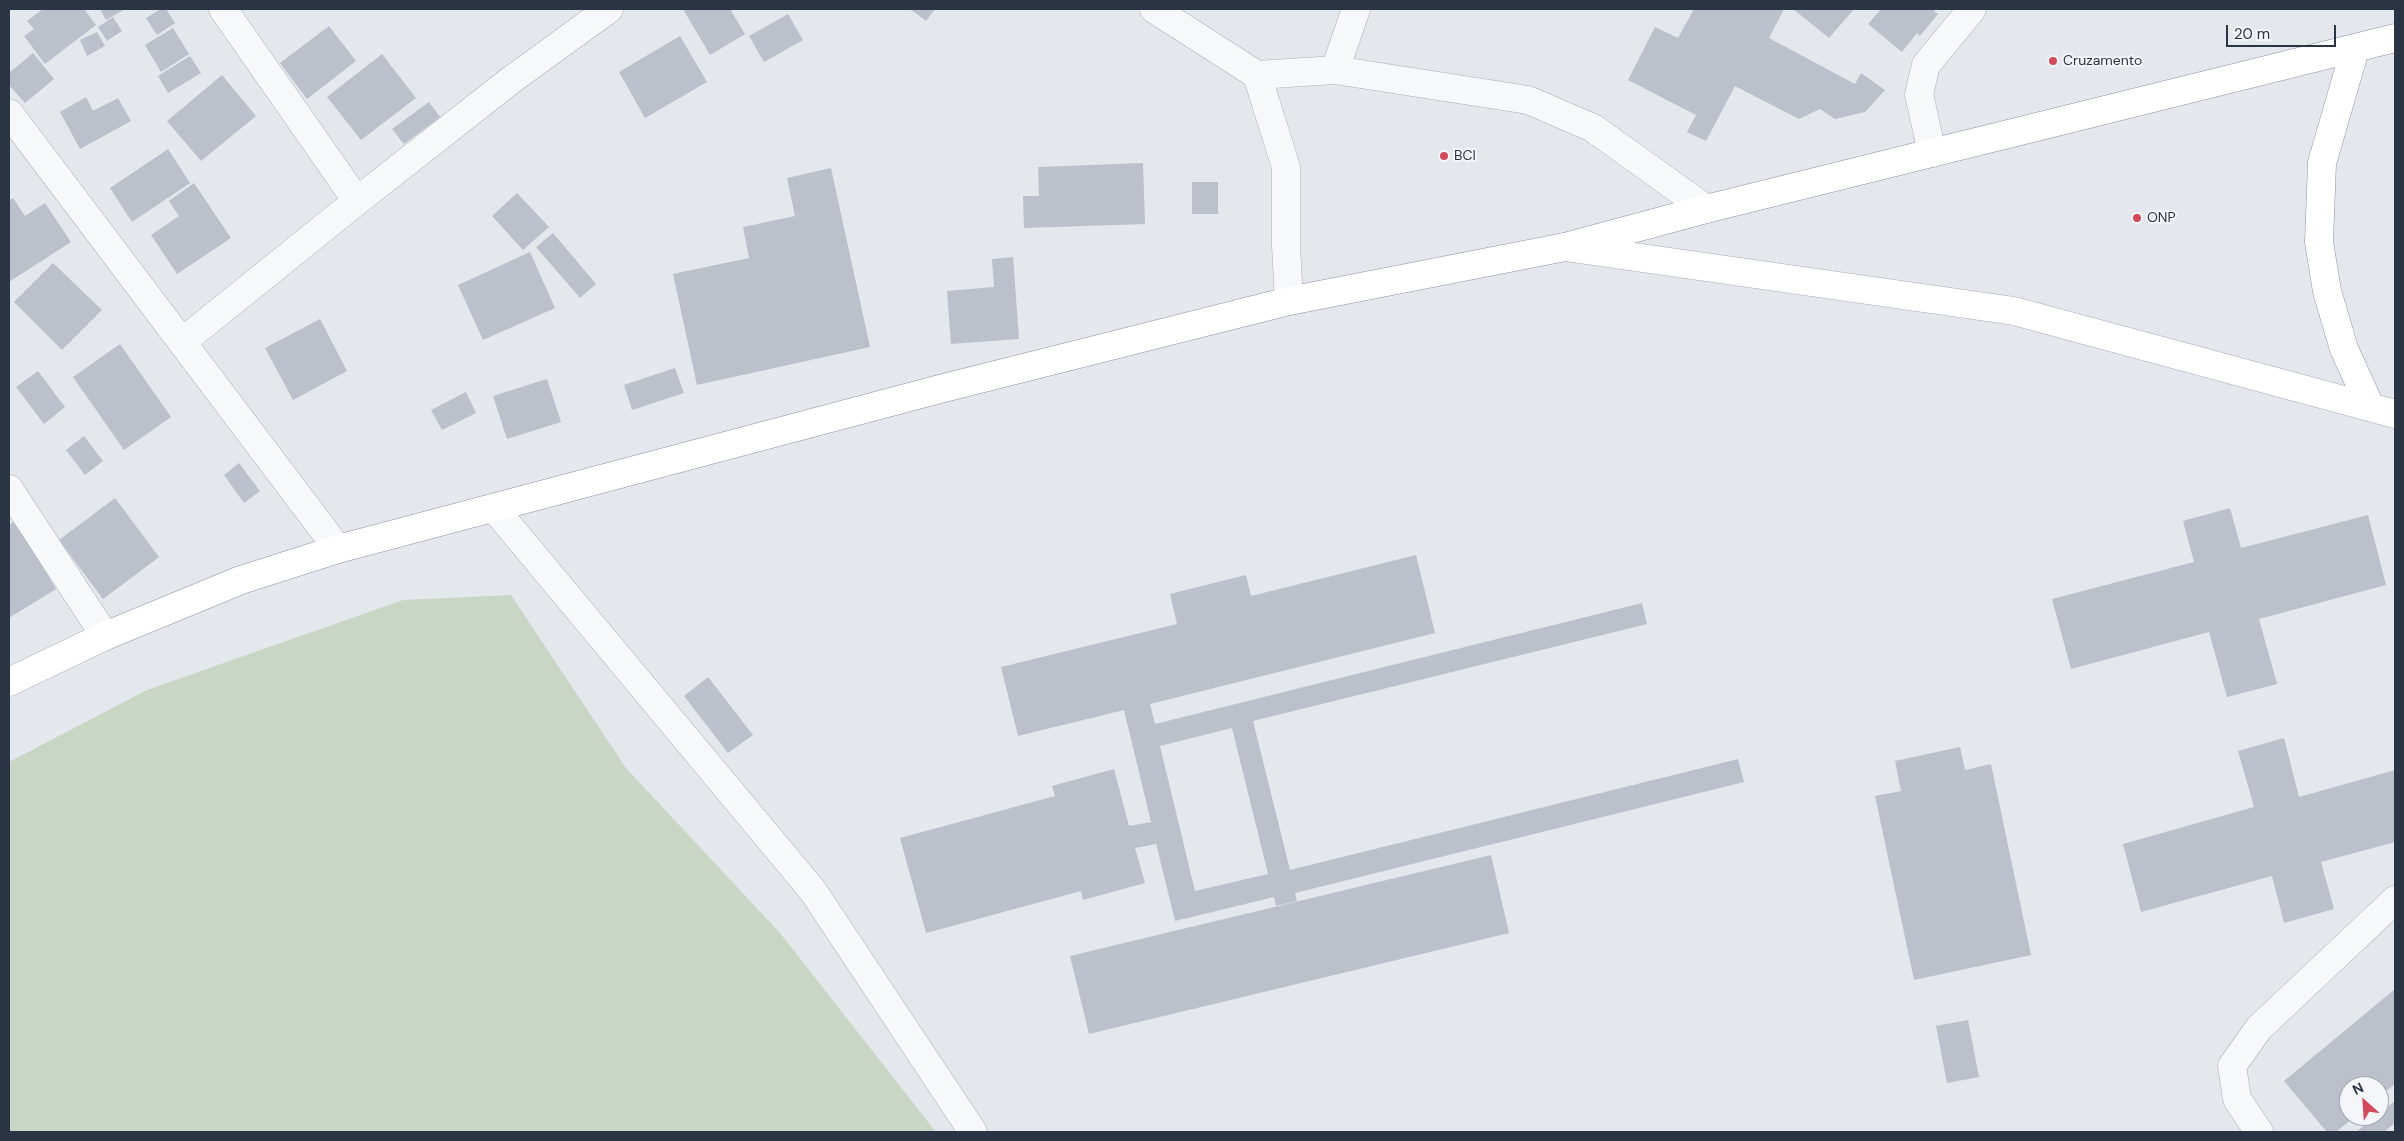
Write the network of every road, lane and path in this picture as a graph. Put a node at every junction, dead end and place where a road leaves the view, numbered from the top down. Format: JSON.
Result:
{"nodes":[{"id":1,"x":224,"y":9,"type":"edge"},
{"id":2,"x":609,"y":9,"type":"edge"},
{"id":3,"x":1154,"y":9,"type":"edge"},
{"id":4,"x":1356,"y":9,"type":"edge"},
{"id":5,"x":1972,"y":9,"type":"edge"},
{"id":6,"x":2395,"y":38,"type":"edge"},
{"id":7,"x":2355,"y":48,"type":"junction"},
{"id":8,"x":1335,"y":70,"type":"junction"},
{"id":9,"x":1257,"y":75,"type":"junction"},
{"id":10,"x":9,"y":113,"type":"edge"},
{"id":11,"x":1932,"y":153,"type":"junction"},
{"id":12,"x":356,"y":201,"type":"junction"},
{"id":13,"x":1706,"y":209,"type":"junction"},
{"id":14,"x":1565,"y":247,"type":"junction"},
{"id":15,"x":1289,"y":301,"type":"junction"},
{"id":16,"x":182,"y":342,"type":"junction"},
{"id":17,"x":2383,"y":410,"type":"edge"},
{"id":18,"x":9,"y":489,"type":"edge"},
{"id":19,"x":494,"y":508,"type":"junction"},
{"id":20,"x":338,"y":549,"type":"junction"},
{"id":21,"x":105,"y":636,"type":"junction"},
{"id":22,"x":9,"y":682,"type":"edge"},
{"id":23,"x":2395,"y":900,"type":"edge"},
{"id":24,"x":973,"y":1132,"type":"edge"},
{"id":25,"x":2259,"y":1132,"type":"edge"}],
"edges":[{"from":1,"to":12,"type":"street"},
{"from":2,"to":12,"type":"street"},
{"from":3,"to":9,"type":"street"},
{"from":4,"to":8,"type":"street"},
{"from":5,"to":11,"type":"street"},
{"from":6,"to":7,"type":"main road"},
{"from":7,"to":11,"type":"main road"},
{"from":7,"to":17,"type":"main road"},
{"from":8,"to":9,"type":"street"},
{"from":8,"to":13,"type":"street"},
{"from":9,"to":15,"type":"street"},
{"from":10,"to":16,"type":"street"},
{"from":11,"to":13,"type":"main road"},
{"from":12,"to":16,"type":"street"},
{"from":13,"to":14,"type":"main road"},
{"from":14,"to":15,"type":"main road"},
{"from":14,"to":17,"type":"main road"},
{"from":15,"to":19,"type":"main road"},
{"from":16,"to":20,"type":"street"},
{"from":18,"to":21,"type":"street"},
{"from":19,"to":20,"type":"main road"},
{"from":19,"to":24,"type":"street"},
{"from":20,"to":21,"type":"main road"},
{"from":21,"to":22,"type":"main road"},
{"from":23,"to":25,"type":"street"}]}
